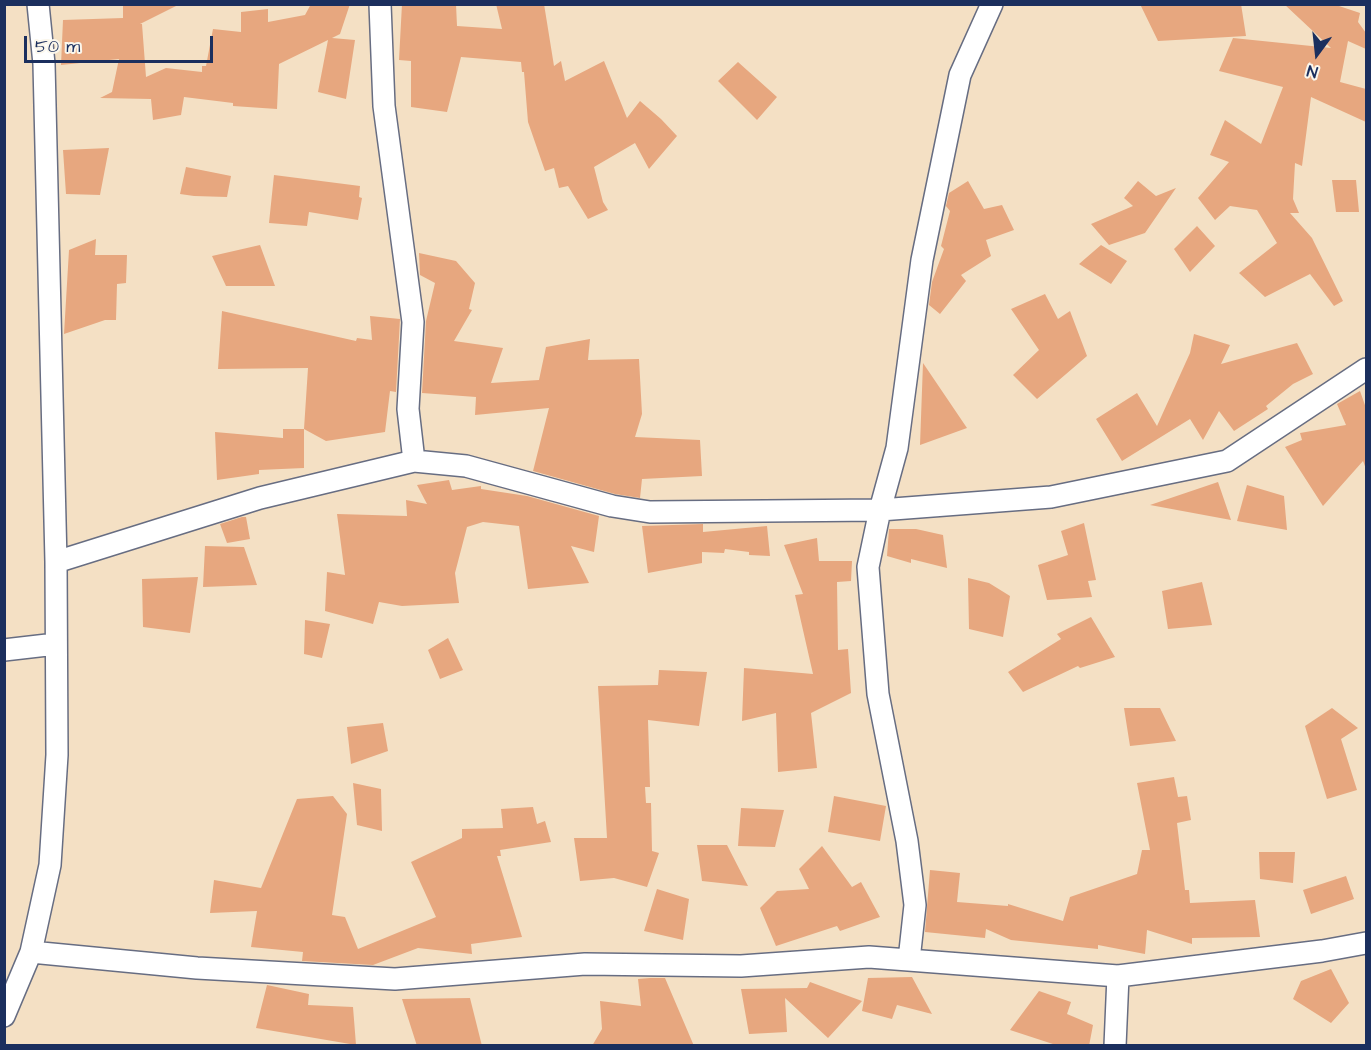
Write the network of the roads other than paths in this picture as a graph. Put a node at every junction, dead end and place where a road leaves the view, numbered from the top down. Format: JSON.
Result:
{"nodes":[{"id":1,"x":38,"y":4,"type":"edge"},
{"id":2,"x":380,"y":4,"type":"edge"},
{"id":3,"x":992,"y":4,"type":"edge"},
{"id":4,"x":1366,"y":369,"type":"edge"},
{"id":5,"x":414,"y":461,"type":"junction"},
{"id":6,"x":880,"y":510,"type":"junction"},
{"id":7,"x":56,"y":562,"type":"junction"},
{"id":8,"x":56,"y":644,"type":"junction"},
{"id":9,"x":4,"y":650,"type":"edge"},
{"id":10,"x":1366,"y":943,"type":"edge"},
{"id":11,"x":31,"y":952,"type":"junction"},
{"id":12,"x":909,"y":960,"type":"junction"},
{"id":13,"x":1118,"y":976,"type":"junction"},
{"id":14,"x":4,"y":1016,"type":"edge"},
{"id":15,"x":1115,"y":1046,"type":"edge"}],
"edges":[{"from":1,"to":7,"type":"street"},
{"from":2,"to":5,"type":"street"},
{"from":3,"to":6,"type":"street"},
{"from":4,"to":6,"type":"street"},
{"from":5,"to":6,"type":"street"},
{"from":5,"to":7,"type":"street"},
{"from":6,"to":12,"type":"street"},
{"from":7,"to":8,"type":"street"},
{"from":8,"to":9,"type":"street"},
{"from":8,"to":11,"type":"street"},
{"from":10,"to":13,"type":"street"},
{"from":11,"to":12,"type":"street"},
{"from":11,"to":14,"type":"street"},
{"from":12,"to":13,"type":"street"},
{"from":13,"to":15,"type":"street"}]}
